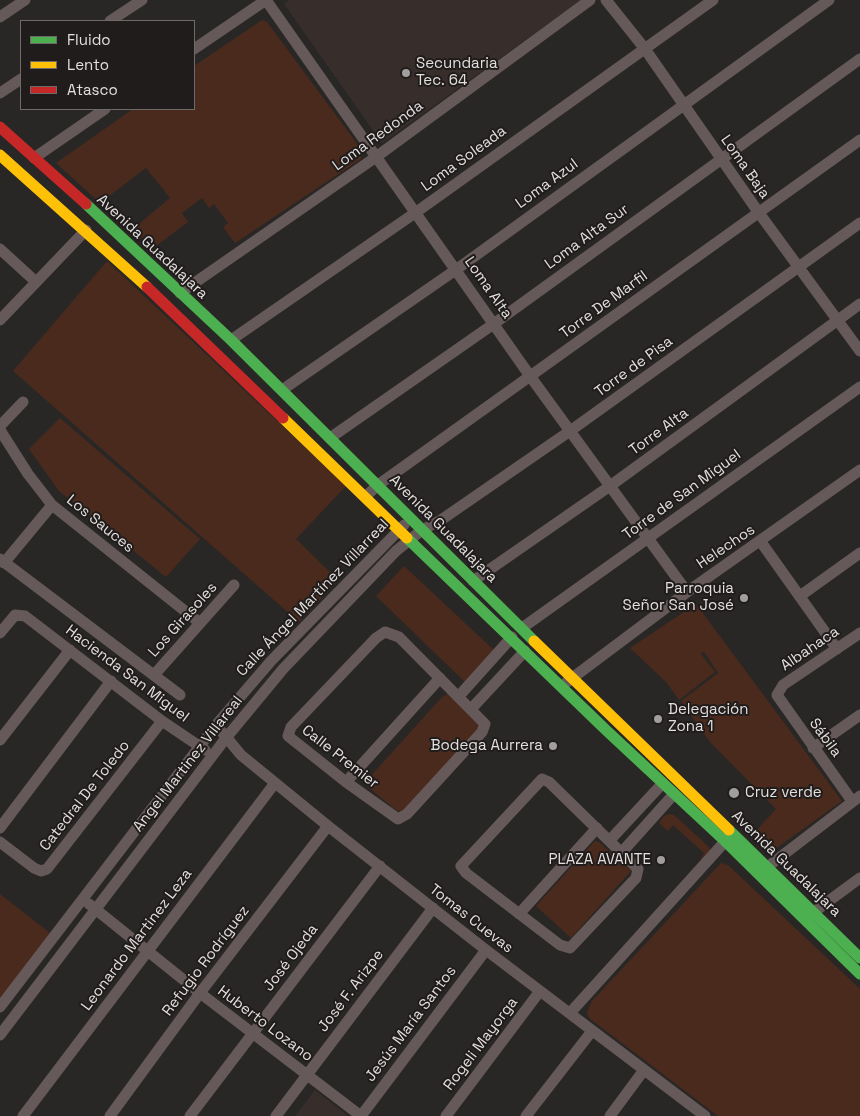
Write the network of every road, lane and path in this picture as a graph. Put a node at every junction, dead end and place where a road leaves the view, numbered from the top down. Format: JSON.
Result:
{"nodes":[{"id":1,"x":24,"y":0,"type":"edge"},
{"id":2,"x":142,"y":0,"type":"edge"},
{"id":3,"x":266,"y":0,"type":"edge"},
{"id":4,"x":590,"y":0,"type":"edge"},
{"id":5,"x":606,"y":0,"type":"edge"},
{"id":6,"x":713,"y":0,"type":"edge"},
{"id":7,"x":829,"y":0,"type":"edge"},
{"id":8,"x":0,"y":17,"type":"edge"},
{"id":9,"x":112,"y":20,"type":"edge"},
{"id":10,"x":195,"y":48,"type":"edge"},
{"id":11,"x":645,"y":49,"type":"junction"},
{"id":12,"x":860,"y":59,"type":"edge"},
{"id":13,"x":20,"y":80,"type":"edge"},
{"id":14,"x":0,"y":93,"type":"edge"},
{"id":15,"x":682,"y":104,"type":"junction"},
{"id":16,"x":104,"y":110,"type":"edge"},
{"id":17,"x":0,"y":127,"type":"edge"},
{"id":18,"x":860,"y":140,"type":"edge"},
{"id":19,"x":0,"y":155,"type":"edge"},
{"id":20,"x":376,"y":157,"type":"junction"},
{"id":21,"x":34,"y":158,"type":"junction"},
{"id":22,"x":720,"y":159,"type":"junction"},
{"id":23,"x":415,"y":213,"type":"junction"},
{"id":24,"x":759,"y":213,"type":"junction"},
{"id":25,"x":860,"y":223,"type":"edge"},
{"id":26,"x":86,"y":230,"type":"junction"},
{"id":27,"x":0,"y":249,"type":"edge"},
{"id":28,"x":798,"y":267,"type":"junction"},
{"id":29,"x":457,"y":269,"type":"junction"},
{"id":30,"x":35,"y":281,"type":"junction"},
{"id":31,"x":180,"y":293,"type":"junction"},
{"id":32,"x":860,"y":304,"type":"edge"},
{"id":33,"x":0,"y":320,"type":"edge"},
{"id":34,"x":838,"y":320,"type":"junction"},
{"id":35,"x":495,"y":324,"type":"junction"},
{"id":36,"x":231,"y":340,"type":"junction"},
{"id":37,"x":860,"y":350,"type":"edge"},
{"id":38,"x":530,"y":376,"type":"junction"},
{"id":39,"x":860,"y":387,"type":"edge"},
{"id":40,"x":282,"y":390,"type":"junction"},
{"id":41,"x":23,"y":402,"type":"dead end"},
{"id":42,"x":0,"y":426,"type":"edge"},
{"id":43,"x":0,"y":430,"type":"edge"},
{"id":44,"x":570,"y":431,"type":"junction"},
{"id":45,"x":330,"y":438,"type":"junction"},
{"id":46,"x":860,"y":470,"type":"edge"},
{"id":47,"x":378,"y":485,"type":"junction"},
{"id":48,"x":610,"y":486,"type":"junction"},
{"id":49,"x":366,"y":496,"type":"junction"},
{"id":50,"x":52,"y":505,"type":"junction"},
{"id":51,"x":411,"y":518,"type":"junction"},
{"id":52,"x":400,"y":529,"type":"junction"},
{"id":53,"x":422,"y":530,"type":"junction"},
{"id":54,"x":410,"y":539,"type":"junction"},
{"id":55,"x":648,"y":539,"type":"junction"},
{"id":56,"x":761,"y":542,"type":"junction"},
{"id":57,"x":860,"y":553,"type":"edge"},
{"id":58,"x":2,"y":561,"type":"edge"},
{"id":59,"x":473,"y":581,"type":"junction"},
{"id":60,"x":234,"y":585,"type":"dead end"},
{"id":61,"x":687,"y":592,"type":"junction"},
{"id":62,"x":800,"y":596,"type":"junction"},
{"id":63,"x":200,"y":623,"type":"junction"},
{"id":64,"x":522,"y":628,"type":"junction"},
{"id":65,"x":0,"y":633,"type":"edge"},
{"id":66,"x":860,"y":633,"type":"edge"},
{"id":67,"x":512,"y":637,"type":"junction"},
{"id":68,"x":836,"y":649,"type":"junction"},
{"id":69,"x":70,"y":650,"type":"junction"},
{"id":70,"x":525,"y":650,"type":"junction"},
{"id":71,"x":154,"y":675,"type":"junction"},
{"id":72,"x":572,"y":677,"type":"junction"},
{"id":73,"x":440,"y":678,"type":"junction"},
{"id":74,"x":111,"y":681,"type":"junction"},
{"id":75,"x":562,"y":686,"type":"junction"},
{"id":76,"x":778,"y":692,"type":"joint"},
{"id":77,"x":180,"y":695,"type":"dead end"},
{"id":78,"x":459,"y":696,"type":"junction"},
{"id":79,"x":472,"y":708,"type":"junction"},
{"id":80,"x":860,"y":715,"type":"edge"},
{"id":81,"x":162,"y":721,"type":"junction"},
{"id":82,"x":216,"y":725,"type":"junction"},
{"id":83,"x":226,"y":738,"type":"junction"},
{"id":84,"x":0,"y":740,"type":"edge"},
{"id":85,"x":199,"y":746,"type":"junction"},
{"id":86,"x":813,"y":748,"type":"junction"},
{"id":87,"x":212,"y":755,"type":"junction"},
{"id":88,"x":664,"y":766,"type":"junction"},
{"id":89,"x":659,"y":780,"type":"junction"},
{"id":90,"x":346,"y":782,"type":"junction"},
{"id":91,"x":275,"y":783,"type":"junction"},
{"id":92,"x":674,"y":794,"type":"junction"},
{"id":93,"x":856,"y":799,"type":"edge"},
{"id":94,"x":328,"y":826,"type":"junction"},
{"id":95,"x":0,"y":828,"type":"edge"},
{"id":96,"x":597,"y":828,"type":"junction"},
{"id":97,"x":729,"y":837,"type":"junction"},
{"id":98,"x":610,"y":840,"type":"junction"},
{"id":99,"x":0,"y":842,"type":"edge"},
{"id":100,"x":622,"y":852,"type":"junction"},
{"id":101,"x":380,"y":866,"type":"junction"},
{"id":102,"x":763,"y":870,"type":"junction"},
{"id":103,"x":860,"y":878,"type":"edge"},
{"id":104,"x":82,"y":898,"type":"junction"},
{"id":105,"x":95,"y":908,"type":"junction"},
{"id":106,"x":433,"y":908,"type":"junction"},
{"id":107,"x":518,"y":914,"type":"junction"},
{"id":108,"x":809,"y":916,"type":"junction"},
{"id":109,"x":486,"y":950,"type":"junction"},
{"id":110,"x":146,"y":951,"type":"junction"},
{"id":111,"x":860,"y":958,"type":"edge"},
{"id":112,"x":860,"y":974,"type":"edge"},
{"id":113,"x":540,"y":991,"type":"junction"},
{"id":114,"x":200,"y":993,"type":"junction"},
{"id":115,"x":0,"y":1008,"type":"edge"},
{"id":116,"x":570,"y":1013,"type":"junction"},
{"id":117,"x":592,"y":1031,"type":"junction"},
{"id":118,"x":253,"y":1033,"type":"junction"},
{"id":119,"x":0,"y":1035,"type":"edge"},
{"id":120,"x":644,"y":1070,"type":"junction"},
{"id":121,"x":306,"y":1074,"type":"junction"},
{"id":122,"x":702,"y":1115,"type":"edge"},
{"id":123,"x":23,"y":1116,"type":"edge"},
{"id":124,"x":110,"y":1116,"type":"edge"},
{"id":125,"x":190,"y":1116,"type":"edge"},
{"id":126,"x":276,"y":1116,"type":"edge"},
{"id":127,"x":361,"y":1116,"type":"edge"},
{"id":128,"x":446,"y":1116,"type":"edge"},
{"id":129,"x":526,"y":1116,"type":"edge"},
{"id":130,"x":610,"y":1116,"type":"edge"}],
"edges":[{"from":1,"to":8,"type":"street"},
{"from":2,"to":9,"type":"street"},
{"from":3,"to":10,"type":"street"},
{"from":3,"to":20,"type":"street","name":"Loma Alta"},
{"from":4,"to":20,"type":"street","name":"Loma Redonda"},
{"from":5,"to":11,"type":"street","name":"Loma Baja"},
{"from":6,"to":11,"type":"street","name":"Loma Soleada"},
{"from":7,"to":15,"type":"street","name":"Loma Azul"},
{"from":11,"to":15,"type":"street","name":"Loma Baja"},
{"from":11,"to":23,"type":"street","name":"Loma Soleada"},
{"from":12,"to":22,"type":"street","name":"Loma Alta Sur"},
{"from":13,"to":14,"type":"street"},
{"from":15,"to":22,"type":"street","name":"Loma Baja"},
{"from":15,"to":29,"type":"street","name":"Loma Azul"},
{"from":16,"to":21,"type":"street"},
{"from":17,"to":21,"type":"main road","name":"Avenida Guadalajara"},
{"from":18,"to":24,"type":"street","name":"Torre De Marfil"},
{"from":19,"to":26,"type":"main road","name":"Avenida Guadalajara"},
{"from":20,"to":23,"type":"street","name":"Loma Alta"},
{"from":20,"to":31,"type":"street","name":"Loma Redonda"},
{"from":21,"to":31,"type":"main road","name":"Avenida Guadalajara"},
{"from":22,"to":24,"type":"street","name":"Loma Baja"},
{"from":22,"to":35,"type":"street","name":"Loma Alta Sur"},
{"from":23,"to":29,"type":"street","name":"Loma Alta"},
{"from":23,"to":36,"type":"street","name":"Loma Soleada"},
{"from":24,"to":28,"type":"street","name":"Loma Baja"},
{"from":24,"to":38,"type":"street","name":"Torre De Marfil"},
{"from":25,"to":28,"type":"street","name":"Torre de Pisa"},
{"from":26,"to":30,"type":"street"},
{"from":26,"to":49,"type":"main road","name":"Avenida Guadalajara"},
{"from":27,"to":30,"type":"street"},
{"from":28,"to":34,"type":"street","name":"Loma Baja"},
{"from":28,"to":44,"type":"street","name":"Torre de Pisa"},
{"from":29,"to":35,"type":"street","name":"Loma Alta"},
{"from":29,"to":40,"type":"street","name":"Loma Azul"},
{"from":30,"to":33,"type":"street"},
{"from":31,"to":36,"type":"main road","name":"Avenida Guadalajara"},
{"from":32,"to":34,"type":"street","name":"Torre Alta"},
{"from":34,"to":37,"type":"street","name":"Loma Baja"},
{"from":34,"to":48,"type":"street","name":"Torre Alta"},
{"from":35,"to":38,"type":"street","name":"Loma Alta"},
{"from":35,"to":45,"type":"street","name":"Loma Alta Sur"},
{"from":36,"to":40,"type":"main road","name":"Avenida Guadalajara"},
{"from":38,"to":44,"type":"street","name":"Loma Alta"},
{"from":38,"to":47,"type":"street","name":"Torre De Marfil"},
{"from":39,"to":55,"type":"street","name":"Torre de San Miguel"},
{"from":40,"to":45,"type":"main road","name":"Avenida Guadalajara"},
{"from":41,"to":42,"type":"street"},
{"from":43,"to":50,"type":"street","name":"Los Sauces"},
{"from":44,"to":48,"type":"street","name":"Loma Alta"},
{"from":44,"to":53,"type":"street","name":"Torre de Pisa"},
{"from":45,"to":47,"type":"main road","name":"Avenida Guadalajara"},
{"from":46,"to":56,"type":"street","name":"Helechos"},
{"from":47,"to":49,"type":"street","name":"Torre De Marfil"},
{"from":47,"to":51,"type":"main road","name":"Avenida Guadalajara"},
{"from":48,"to":55,"type":"street","name":"Loma Alta"},
{"from":48,"to":59,"type":"street","name":"Torre Alta"},
{"from":49,"to":52,"type":"main road","name":"Avenida Guadalajara"},
{"from":50,"to":58,"type":"street"},
{"from":50,"to":63,"type":"street","name":"Los Sauces"},
{"from":51,"to":52,"type":"street","name":"Calle Ángel Martínez Villarreal"},
{"from":51,"to":53,"type":"main road","name":"Avenida Guadalajara"},
{"from":52,"to":54,"type":"main road","name":"Avenida Guadalajara"},
{"from":52,"to":82,"type":"street","name":"Calle Ángel Martínez Villarreal"},
{"from":53,"to":54,"type":"street","name":"Angel Martinez Villareal"},
{"from":53,"to":59,"type":"main road","name":"Avenida Guadalajara"},
{"from":54,"to":67,"type":"main road","name":"Avenida Guadalajara"},
{"from":54,"to":83,"type":"street","name":"Angel Martinez Villareal"},
{"from":55,"to":61,"type":"street","name":"Loma Alta"},
{"from":55,"to":64,"type":"street","name":"Torre de San Miguel"},
{"from":56,"to":61,"type":"street","name":"Helechos"},
{"from":56,"to":62,"type":"street"},
{"from":57,"to":62,"type":"street"},
{"from":58,"to":71,"type":"street"},
{"from":59,"to":64,"type":"main road","name":"Avenida Guadalajara"},
{"from":60,"to":63,"type":"street","name":"Los Girasoles"},
{"from":61,"to":72,"type":"street","name":"Helechos"},
{"from":62,"to":68,"type":"street"},
{"from":63,"to":71,"type":"street","name":"Los Girasoles"},
{"from":64,"to":72,"type":"main road","name":"Avenida Guadalajara"},
{"from":65,"to":69,"type":"street","name":"Hacienda San Miguel"},
{"from":66,"to":68,"type":"street","name":"Albahaca"},
{"from":67,"to":70,"type":"main road","name":"Avenida Guadalajara"},
{"from":67,"to":78,"type":"street"},
{"from":68,"to":76,"type":"street","name":"Albahaca"},
{"from":69,"to":74,"type":"street","name":"Hacienda San Miguel"},
{"from":69,"to":84,"type":"street"},
{"from":70,"to":75,"type":"main road","name":"Avenida Guadalajara"},
{"from":70,"to":79,"type":"street"},
{"from":71,"to":77,"type":"street"},
{"from":72,"to":75,"type":"street","name":"Helechos"},
{"from":72,"to":88,"type":"main road","name":"Avenida Guadalajara"},
{"from":73,"to":78,"type":"street","name":"Calle Premier"},
{"from":73,"to":90,"type":"street"},
{"from":73,"to":90,"type":"street","name":"Calle Premier"},
{"from":74,"to":81,"type":"street","name":"Hacienda San Miguel"},
{"from":74,"to":95,"type":"street"},
{"from":75,"to":89,"type":"main road","name":"Avenida Guadalajara"},
{"from":76,"to":86,"type":"street","name":"Sábila"},
{"from":78,"to":79,"type":"street","name":"Calle Premier"},
{"from":79,"to":90,"type":"street","name":"Calle Premier"},
{"from":80,"to":86,"type":"street"},
{"from":81,"to":85,"type":"street","name":"Hacienda San Miguel"},
{"from":81,"to":99,"type":"street","name":"Catedral De Toledo"},
{"from":82,"to":83,"type":"street","name":"Tomas Cuevas"},
{"from":82,"to":85,"type":"street","name":"Calle Ángel Martínez Villarreal"},
{"from":83,"to":87,"type":"street","name":"Angel Martinez Villareal"},
{"from":83,"to":91,"type":"street","name":"Tomas Cuevas"},
{"from":85,"to":87,"type":"street","name":"Hacienda San Miguel"},
{"from":85,"to":104,"type":"street","name":"Calle Ángel Martínez Villarreal"},
{"from":86,"to":93,"type":"street","name":"Sábila"},
{"from":87,"to":105,"type":"street","name":"Angel Martinez Villareal"},
{"from":88,"to":89,"type":"main road"},
{"from":88,"to":97,"type":"main road","name":"Avenida Guadalajara"},
{"from":89,"to":92,"type":"main road","name":"Avenida Guadalajara"},
{"from":89,"to":98,"type":"street"},
{"from":91,"to":94,"type":"street","name":"Tomas Cuevas"},
{"from":91,"to":110,"type":"street","name":"Leonardo Martinez Leza"},
{"from":92,"to":97,"type":"main road","name":"Avenida Guadalajara"},
{"from":92,"to":100,"type":"street"},
{"from":93,"to":102,"type":"street"},
{"from":94,"to":101,"type":"street","name":"Tomas Cuevas"},
{"from":94,"to":114,"type":"street","name":"Refugio Rodríguez"},
{"from":96,"to":98,"type":"street"},
{"from":96,"to":107,"type":"street"},
{"from":96,"to":107,"type":"street"},
{"from":97,"to":102,"type":"main road","name":"Avenida Guadalajara"},
{"from":97,"to":116,"type":"street"},
{"from":98,"to":100,"type":"street"},
{"from":100,"to":107,"type":"street"},
{"from":101,"to":106,"type":"street","name":"Tomas Cuevas"},
{"from":101,"to":118,"type":"street","name":"José Ojeda"},
{"from":102,"to":108,"type":"main road","name":"Avenida Guadalajara"},
{"from":103,"to":108,"type":"street"},
{"from":104,"to":105,"type":"street","name":"Huberto Lozano"},
{"from":104,"to":115,"type":"street","name":"Calle Ángel Martínez Villarreal"},
{"from":105,"to":110,"type":"street","name":"Huberto Lozano"},
{"from":105,"to":119,"type":"street","name":"Angel Martinez Villareal"},
{"from":106,"to":109,"type":"street","name":"Tomas Cuevas"},
{"from":106,"to":121,"type":"street","name":"José F. Arizpe"},
{"from":108,"to":111,"type":"main road","name":"Avenida Guadalajara"},
{"from":108,"to":112,"type":"main road","name":"Avenida Guadalajara"},
{"from":109,"to":113,"type":"street","name":"Tomas Cuevas"},
{"from":109,"to":127,"type":"street","name":"Jesús María Santos"},
{"from":110,"to":114,"type":"street","name":"Huberto Lozano"},
{"from":110,"to":123,"type":"street","name":"Leonardo Martinez Leza"},
{"from":113,"to":116,"type":"street","name":"Tomas Cuevas"},
{"from":113,"to":128,"type":"street","name":"Rogeli Mayorga"},
{"from":114,"to":118,"type":"street","name":"Huberto Lozano"},
{"from":114,"to":124,"type":"street","name":"Refugio Rodríguez"},
{"from":116,"to":117,"type":"street","name":"Tomas Cuevas"},
{"from":117,"to":120,"type":"street","name":"Tomas Cuevas"},
{"from":117,"to":129,"type":"street"},
{"from":118,"to":121,"type":"street","name":"Huberto Lozano"},
{"from":118,"to":125,"type":"street","name":"José Ojeda"},
{"from":120,"to":122,"type":"street","name":"Tomas Cuevas"},
{"from":120,"to":130,"type":"street"},
{"from":121,"to":126,"type":"street","name":"José F. Arizpe"},
{"from":121,"to":127,"type":"street","name":"Huberto Lozano"}]}
